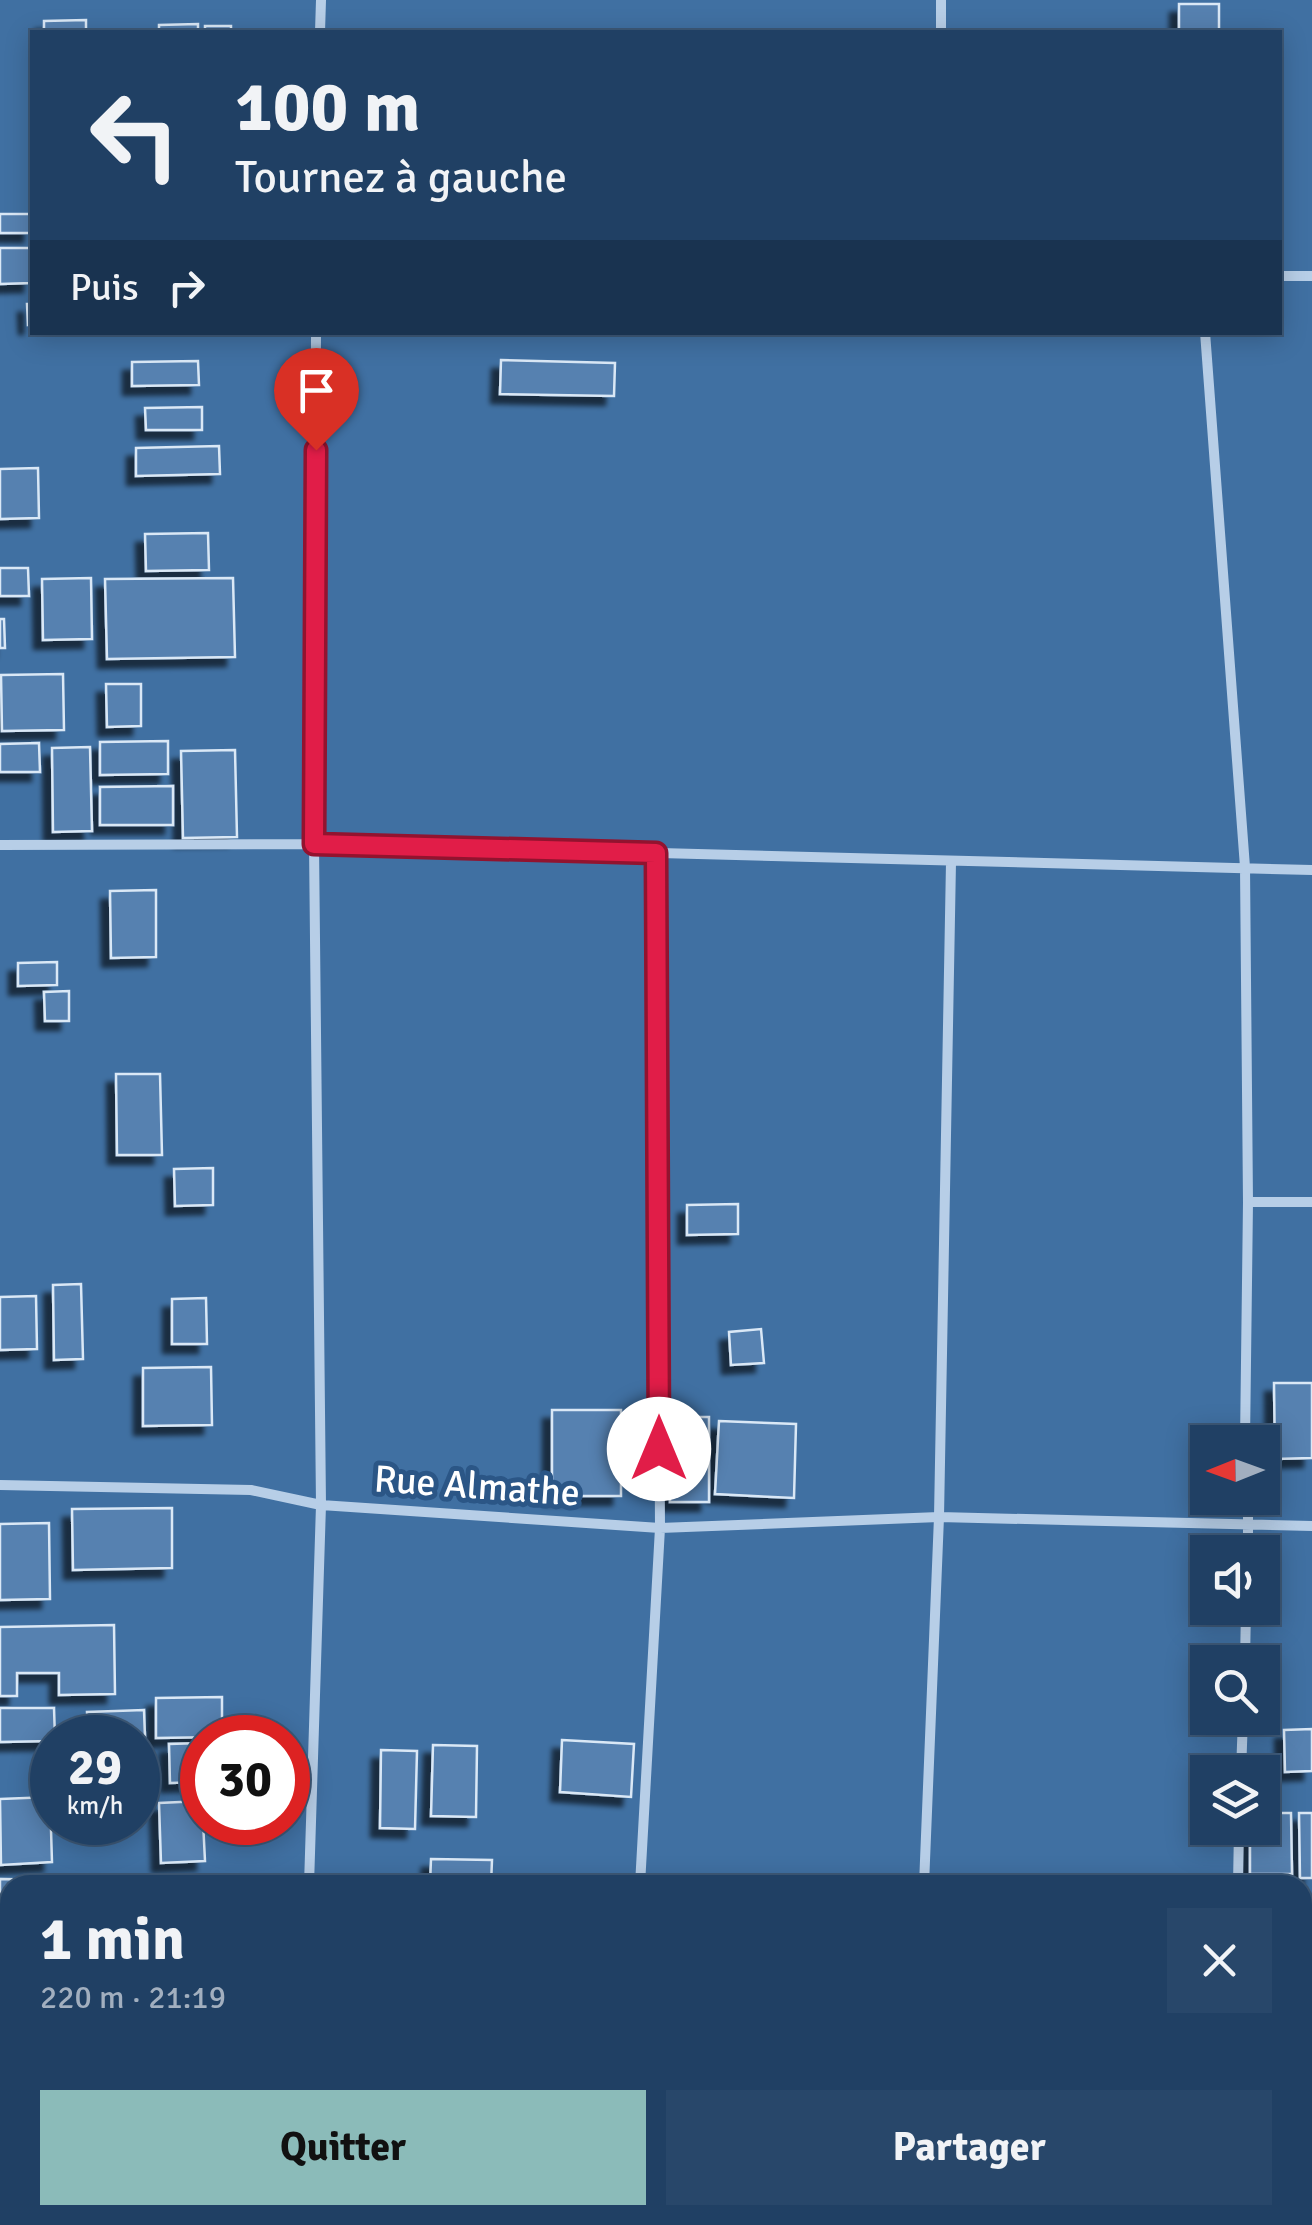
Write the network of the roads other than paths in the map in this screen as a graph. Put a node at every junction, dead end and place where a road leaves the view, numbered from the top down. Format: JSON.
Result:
{"nodes":[{"id":1,"x":320,"y":0,"type":"edge"},
{"id":2,"x":941,"y":0,"type":"edge"},
{"id":3,"x":320,"y":30,"type":"edge"},
{"id":4,"x":941,"y":30,"type":"edge"},
{"id":5,"x":1282,"y":276,"type":"edge"},
{"id":6,"x":1312,"y":276,"type":"edge"},
{"id":7,"x":316,"y":335,"type":"edge"},
{"id":8,"x":1205,"y":335,"type":"edge"},
{"id":9,"x":314,"y":844,"type":"junction"},
{"id":10,"x":0,"y":845,"type":"edge"},
{"id":11,"x":656,"y":853,"type":"junction"},
{"id":12,"x":951,"y":862,"type":"junction"},
{"id":13,"x":1244,"y":867,"type":"junction"},
{"id":14,"x":1312,"y":870,"type":"edge"},
{"id":15,"x":1248,"y":1202,"type":"junction"},
{"id":16,"x":1312,"y":1202,"type":"edge"},
{"id":17,"x":1245,"y":1425,"type":"edge"},
{"id":18,"x":0,"y":1486,"type":"edge"},
{"id":19,"x":320,"y":1505,"type":"junction"},
{"id":20,"x":1249,"y":1515,"type":"edge"},
{"id":21,"x":939,"y":1516,"type":"junction"},
{"id":22,"x":1249,"y":1526,"type":"junction"},
{"id":23,"x":1312,"y":1526,"type":"edge"},
{"id":24,"x":660,"y":1528,"type":"junction"},
{"id":25,"x":1249,"y":1535,"type":"edge"},
{"id":26,"x":1239,"y":1845,"type":"edge"},
{"id":27,"x":308,"y":1875,"type":"edge"},
{"id":28,"x":641,"y":1875,"type":"edge"},
{"id":29,"x":924,"y":1875,"type":"edge"},
{"id":30,"x":1238,"y":1875,"type":"edge"}],
"edges":[{"from":1,"to":3,"type":"street"},
{"from":2,"to":4,"type":"street"},
{"from":5,"to":6,"type":"street"},
{"from":7,"to":9,"type":"street"},
{"from":8,"to":13,"type":"street"},
{"from":9,"to":10,"type":"street"},
{"from":9,"to":11,"type":"street"},
{"from":9,"to":19,"type":"street"},
{"from":11,"to":12,"type":"street"},
{"from":11,"to":24,"type":"street"},
{"from":12,"to":13,"type":"street"},
{"from":12,"to":21,"type":"street"},
{"from":13,"to":14,"type":"street"},
{"from":13,"to":15,"type":"street"},
{"from":15,"to":16,"type":"street"},
{"from":15,"to":17,"type":"street"},
{"from":18,"to":19,"type":"street","name":"Rue Almathe"},
{"from":19,"to":24,"type":"street","name":"Rue Almathe"},
{"from":19,"to":27,"type":"street"},
{"from":20,"to":22,"type":"street"},
{"from":21,"to":22,"type":"street","name":"Rue Almathe"},
{"from":21,"to":24,"type":"street","name":"Rue Almathe"},
{"from":21,"to":29,"type":"street"},
{"from":22,"to":23,"type":"street","name":"Rue Almathe"},
{"from":22,"to":25,"type":"street"},
{"from":24,"to":28,"type":"street"},
{"from":26,"to":30,"type":"street"}]}
